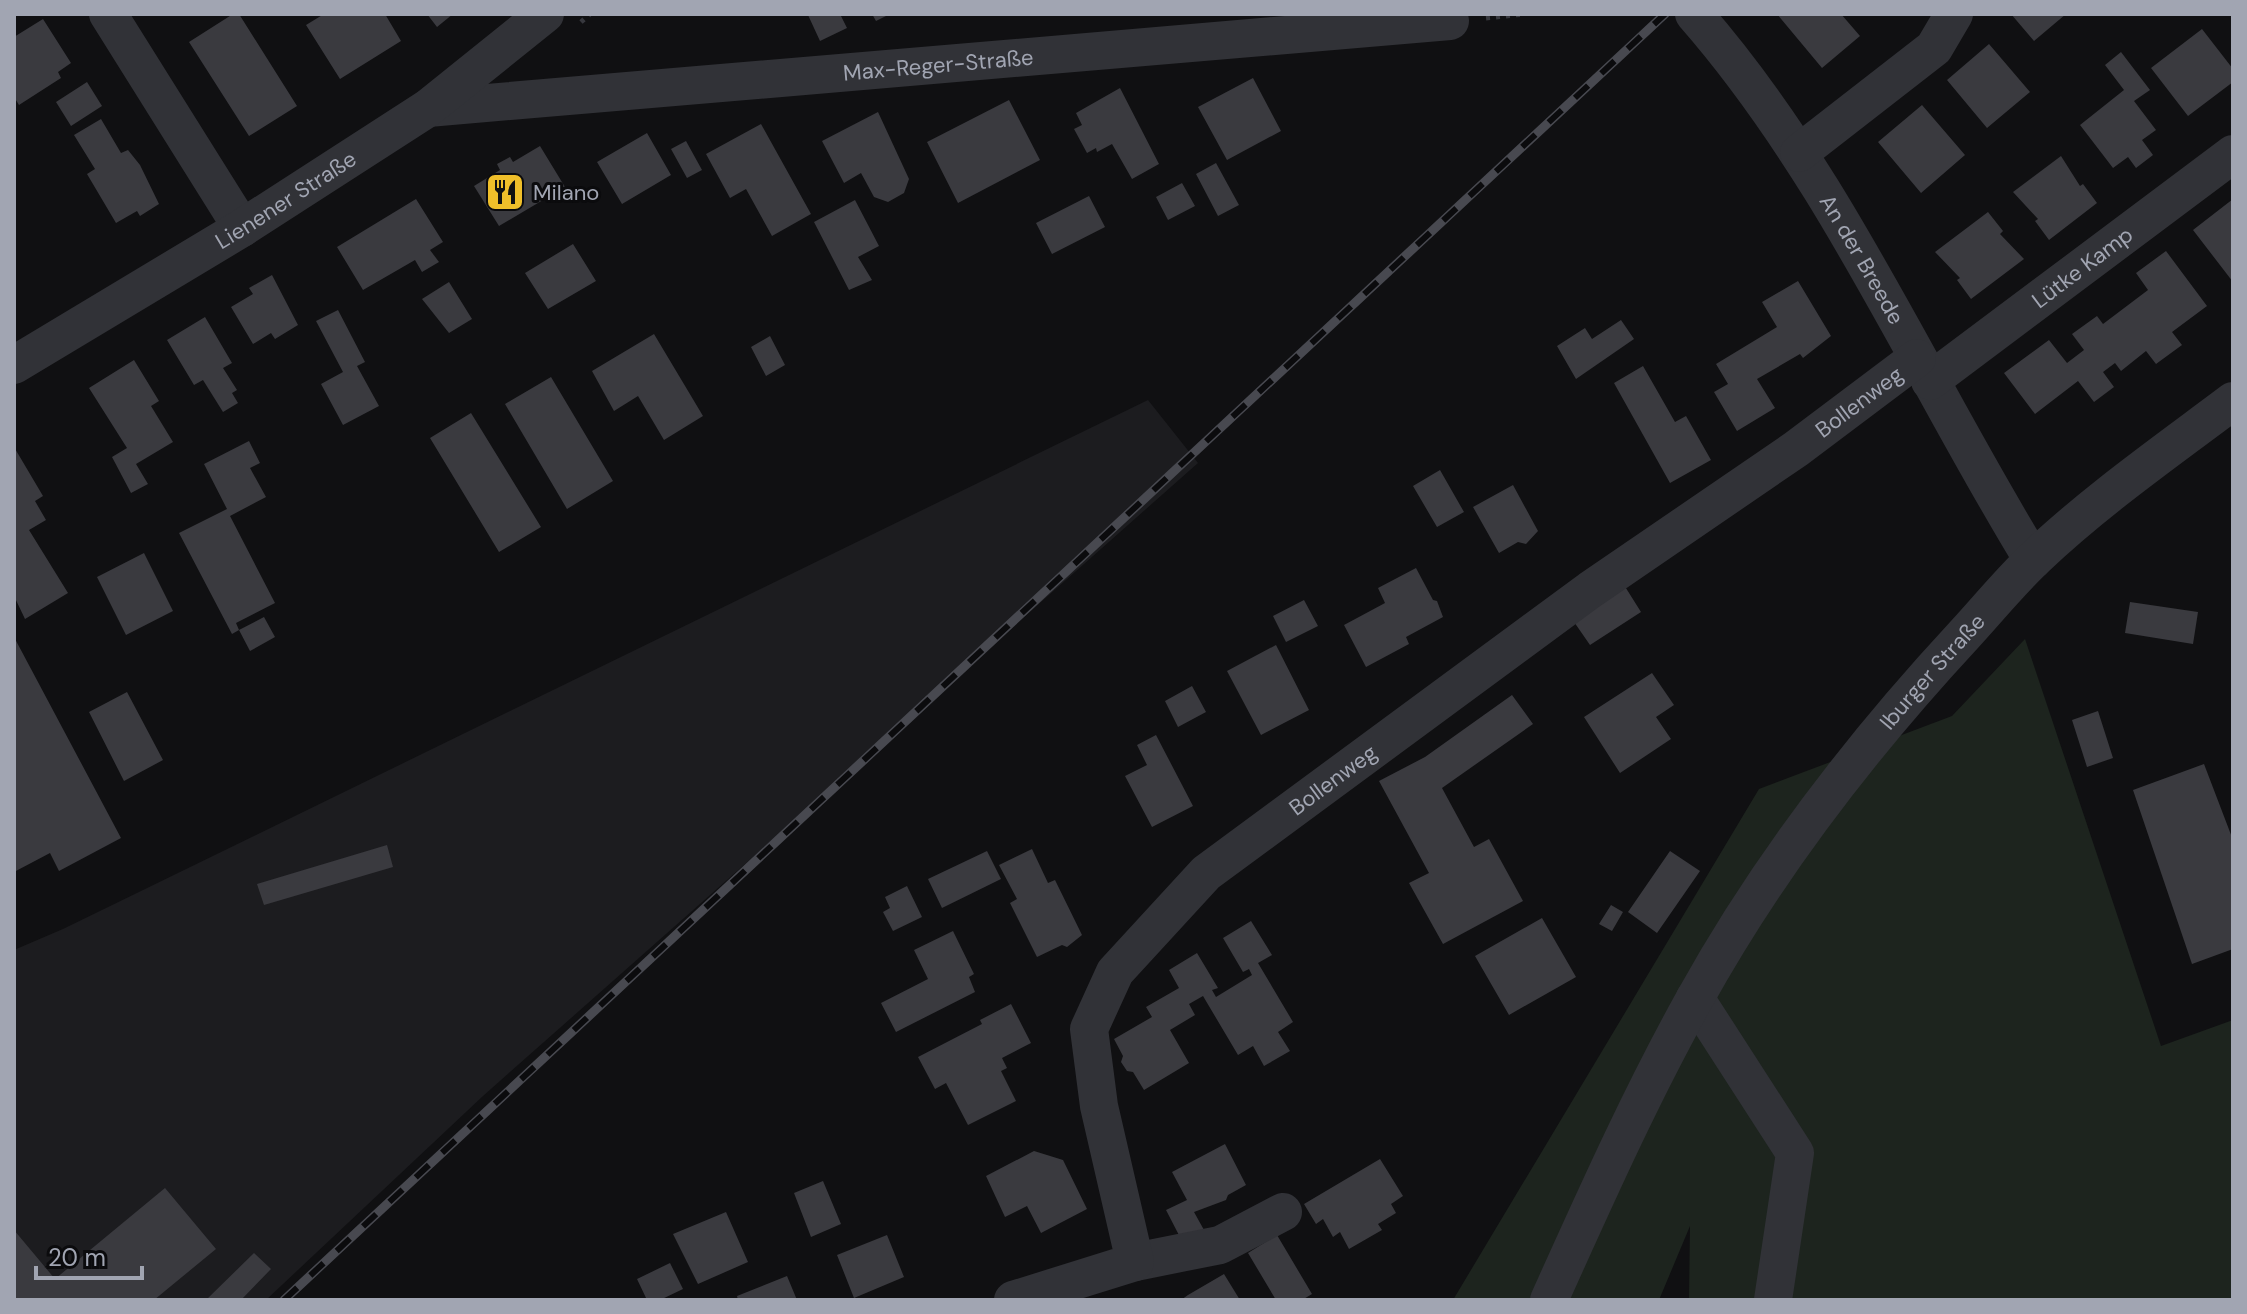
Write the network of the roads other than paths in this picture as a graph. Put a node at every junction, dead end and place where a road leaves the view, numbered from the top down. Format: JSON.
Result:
{"nodes":[{"id":1,"x":108,"y":14,"type":"edge"},
{"id":2,"x":545,"y":14,"type":"edge"},
{"id":3,"x":1694,"y":14,"type":"edge"},
{"id":4,"x":1954,"y":14,"type":"edge"},
{"id":5,"x":1450,"y":21,"type":"dead end"},
{"id":6,"x":428,"y":108,"type":"junction"},
{"id":7,"x":1799,"y":153,"type":"junction"},
{"id":8,"x":2233,"y":154,"type":"edge"},
{"id":9,"x":242,"y":228,"type":"junction"},
{"id":10,"x":14,"y":365,"type":"edge"},
{"id":11,"x":1924,"y":369,"type":"junction"},
{"id":12,"x":2233,"y":401,"type":"edge"},
{"id":13,"x":2033,"y":560,"type":"junction"},
{"id":14,"x":1695,"y":998,"type":"junction"},
{"id":15,"x":1283,"y":1212,"type":"dead end"},
{"id":16,"x":1135,"y":1262,"type":"junction"},
{"id":17,"x":1013,"y":1300,"type":"edge"},
{"id":18,"x":1549,"y":1300,"type":"edge"},
{"id":19,"x":1773,"y":1300,"type":"edge"}],
"edges":[{"from":1,"to":9,"type":"street"},
{"from":2,"to":6,"type":"street","name":"Lienener Straße"},
{"from":3,"to":7,"type":"street","name":"An der Breede"},
{"from":4,"to":7,"type":"street"},
{"from":5,"to":6,"type":"street","name":"Max-Reger-Straße"},
{"from":6,"to":9,"type":"street","name":"Lienener Straße"},
{"from":7,"to":11,"type":"street","name":"An der Breede"},
{"from":8,"to":11,"type":"street","name":"Lütke Kamp"},
{"from":9,"to":10,"type":"street","name":"Lienener Straße"},
{"from":11,"to":13,"type":"street","name":"An der Breede"},
{"from":11,"to":16,"type":"street","name":"Bollenweg"},
{"from":12,"to":13,"type":"street","name":"Iburger Straße"},
{"from":13,"to":14,"type":"street","name":"Iburger Straße"},
{"from":14,"to":18,"type":"street","name":"Iburger Straße"},
{"from":14,"to":19,"type":"street"},
{"from":15,"to":16,"type":"street"},
{"from":16,"to":17,"type":"street"}]}
